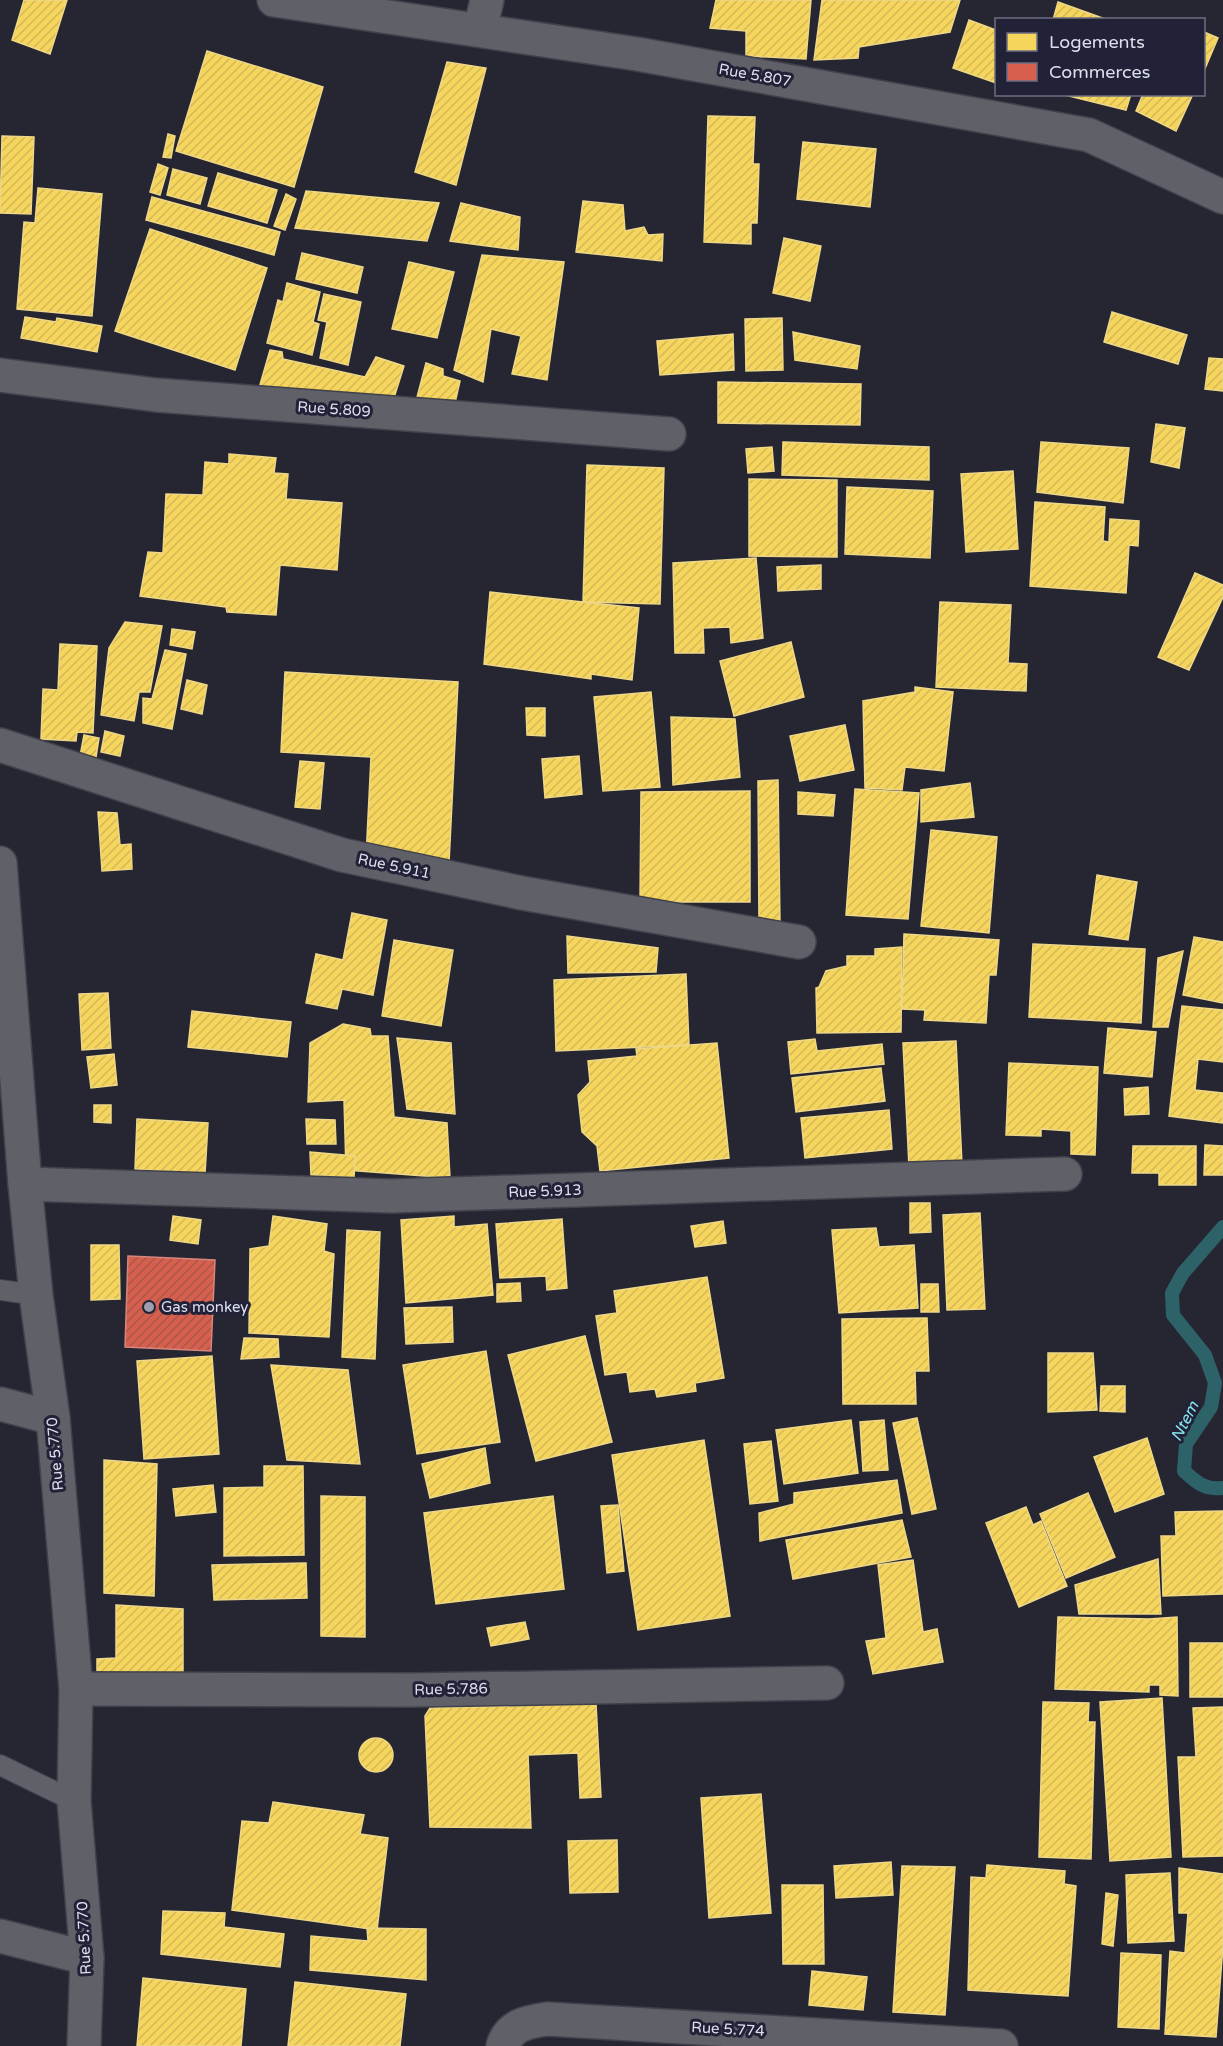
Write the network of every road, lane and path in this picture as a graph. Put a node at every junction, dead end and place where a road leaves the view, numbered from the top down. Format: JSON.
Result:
{"nodes":[{"id":1,"x":274,"y":0,"type":"edge"},
{"id":2,"x":484,"y":15,"type":"edge"},
{"id":3,"x":1223,"y":197,"type":"edge"},
{"id":4,"x":0,"y":375,"type":"edge"},
{"id":5,"x":669,"y":434,"type":"dead end"},
{"id":6,"x":0,"y":745,"type":"edge"},
{"id":7,"x":0,"y":863,"type":"edge"},
{"id":8,"x":799,"y":942,"type":"dead end"},
{"id":9,"x":7,"y":1050,"type":"edge"},
{"id":10,"x":11,"y":1132,"type":"edge"},
{"id":11,"x":1065,"y":1174,"type":"dead end"},
{"id":12,"x":25,"y":1184,"type":"junction"},
{"id":13,"x":0,"y":1290,"type":"edge"},
{"id":14,"x":36,"y":1295,"type":"junction"},
{"id":15,"x":0,"y":1404,"type":"edge"},
{"id":16,"x":53,"y":1418,"type":"junction"},
{"id":17,"x":827,"y":1683,"type":"dead end"},
{"id":18,"x":76,"y":1689,"type":"junction"},
{"id":19,"x":0,"y":1765,"type":"edge"},
{"id":20,"x":74,"y":1801,"type":"junction"},
{"id":21,"x":0,"y":1936,"type":"edge"},
{"id":22,"x":87,"y":1958,"type":"junction"},
{"id":23,"x":84,"y":2046,"type":"edge"},
{"id":24,"x":503,"y":2046,"type":"edge"},
{"id":25,"x":1001,"y":2046,"type":"edge"}],
"edges":[{"from":1,"to":2,"type":"street","name":"Rue 5.807"},
{"from":2,"to":3,"type":"street","name":"Rue 5.807"},
{"from":4,"to":5,"type":"street","name":"Rue 5.809"},
{"from":6,"to":8,"type":"street","name":"Rue 5.911"},
{"from":7,"to":9,"type":"street","name":"Rue 5.770"},
{"from":9,"to":10,"type":"street","name":"Rue 5.770"},
{"from":10,"to":12,"type":"street","name":"Rue 5.770"},
{"from":11,"to":12,"type":"street","name":"Rue 5.913"},
{"from":12,"to":14,"type":"street","name":"Rue 5.770"},
{"from":13,"to":14,"type":"lane"},
{"from":14,"to":16,"type":"street","name":"Rue 5.770"},
{"from":15,"to":16,"type":"street"},
{"from":16,"to":18,"type":"street","name":"Rue 5.770"},
{"from":17,"to":18,"type":"street","name":"Rue 5.786"},
{"from":18,"to":20,"type":"street","name":"Rue 5.770"},
{"from":19,"to":20,"type":"lane"},
{"from":20,"to":22,"type":"street","name":"Rue 5.770"},
{"from":21,"to":22,"type":"street"},
{"from":22,"to":23,"type":"street","name":"Rue 5.770"},
{"from":24,"to":25,"type":"street","name":"Rue 5.774"}]}
